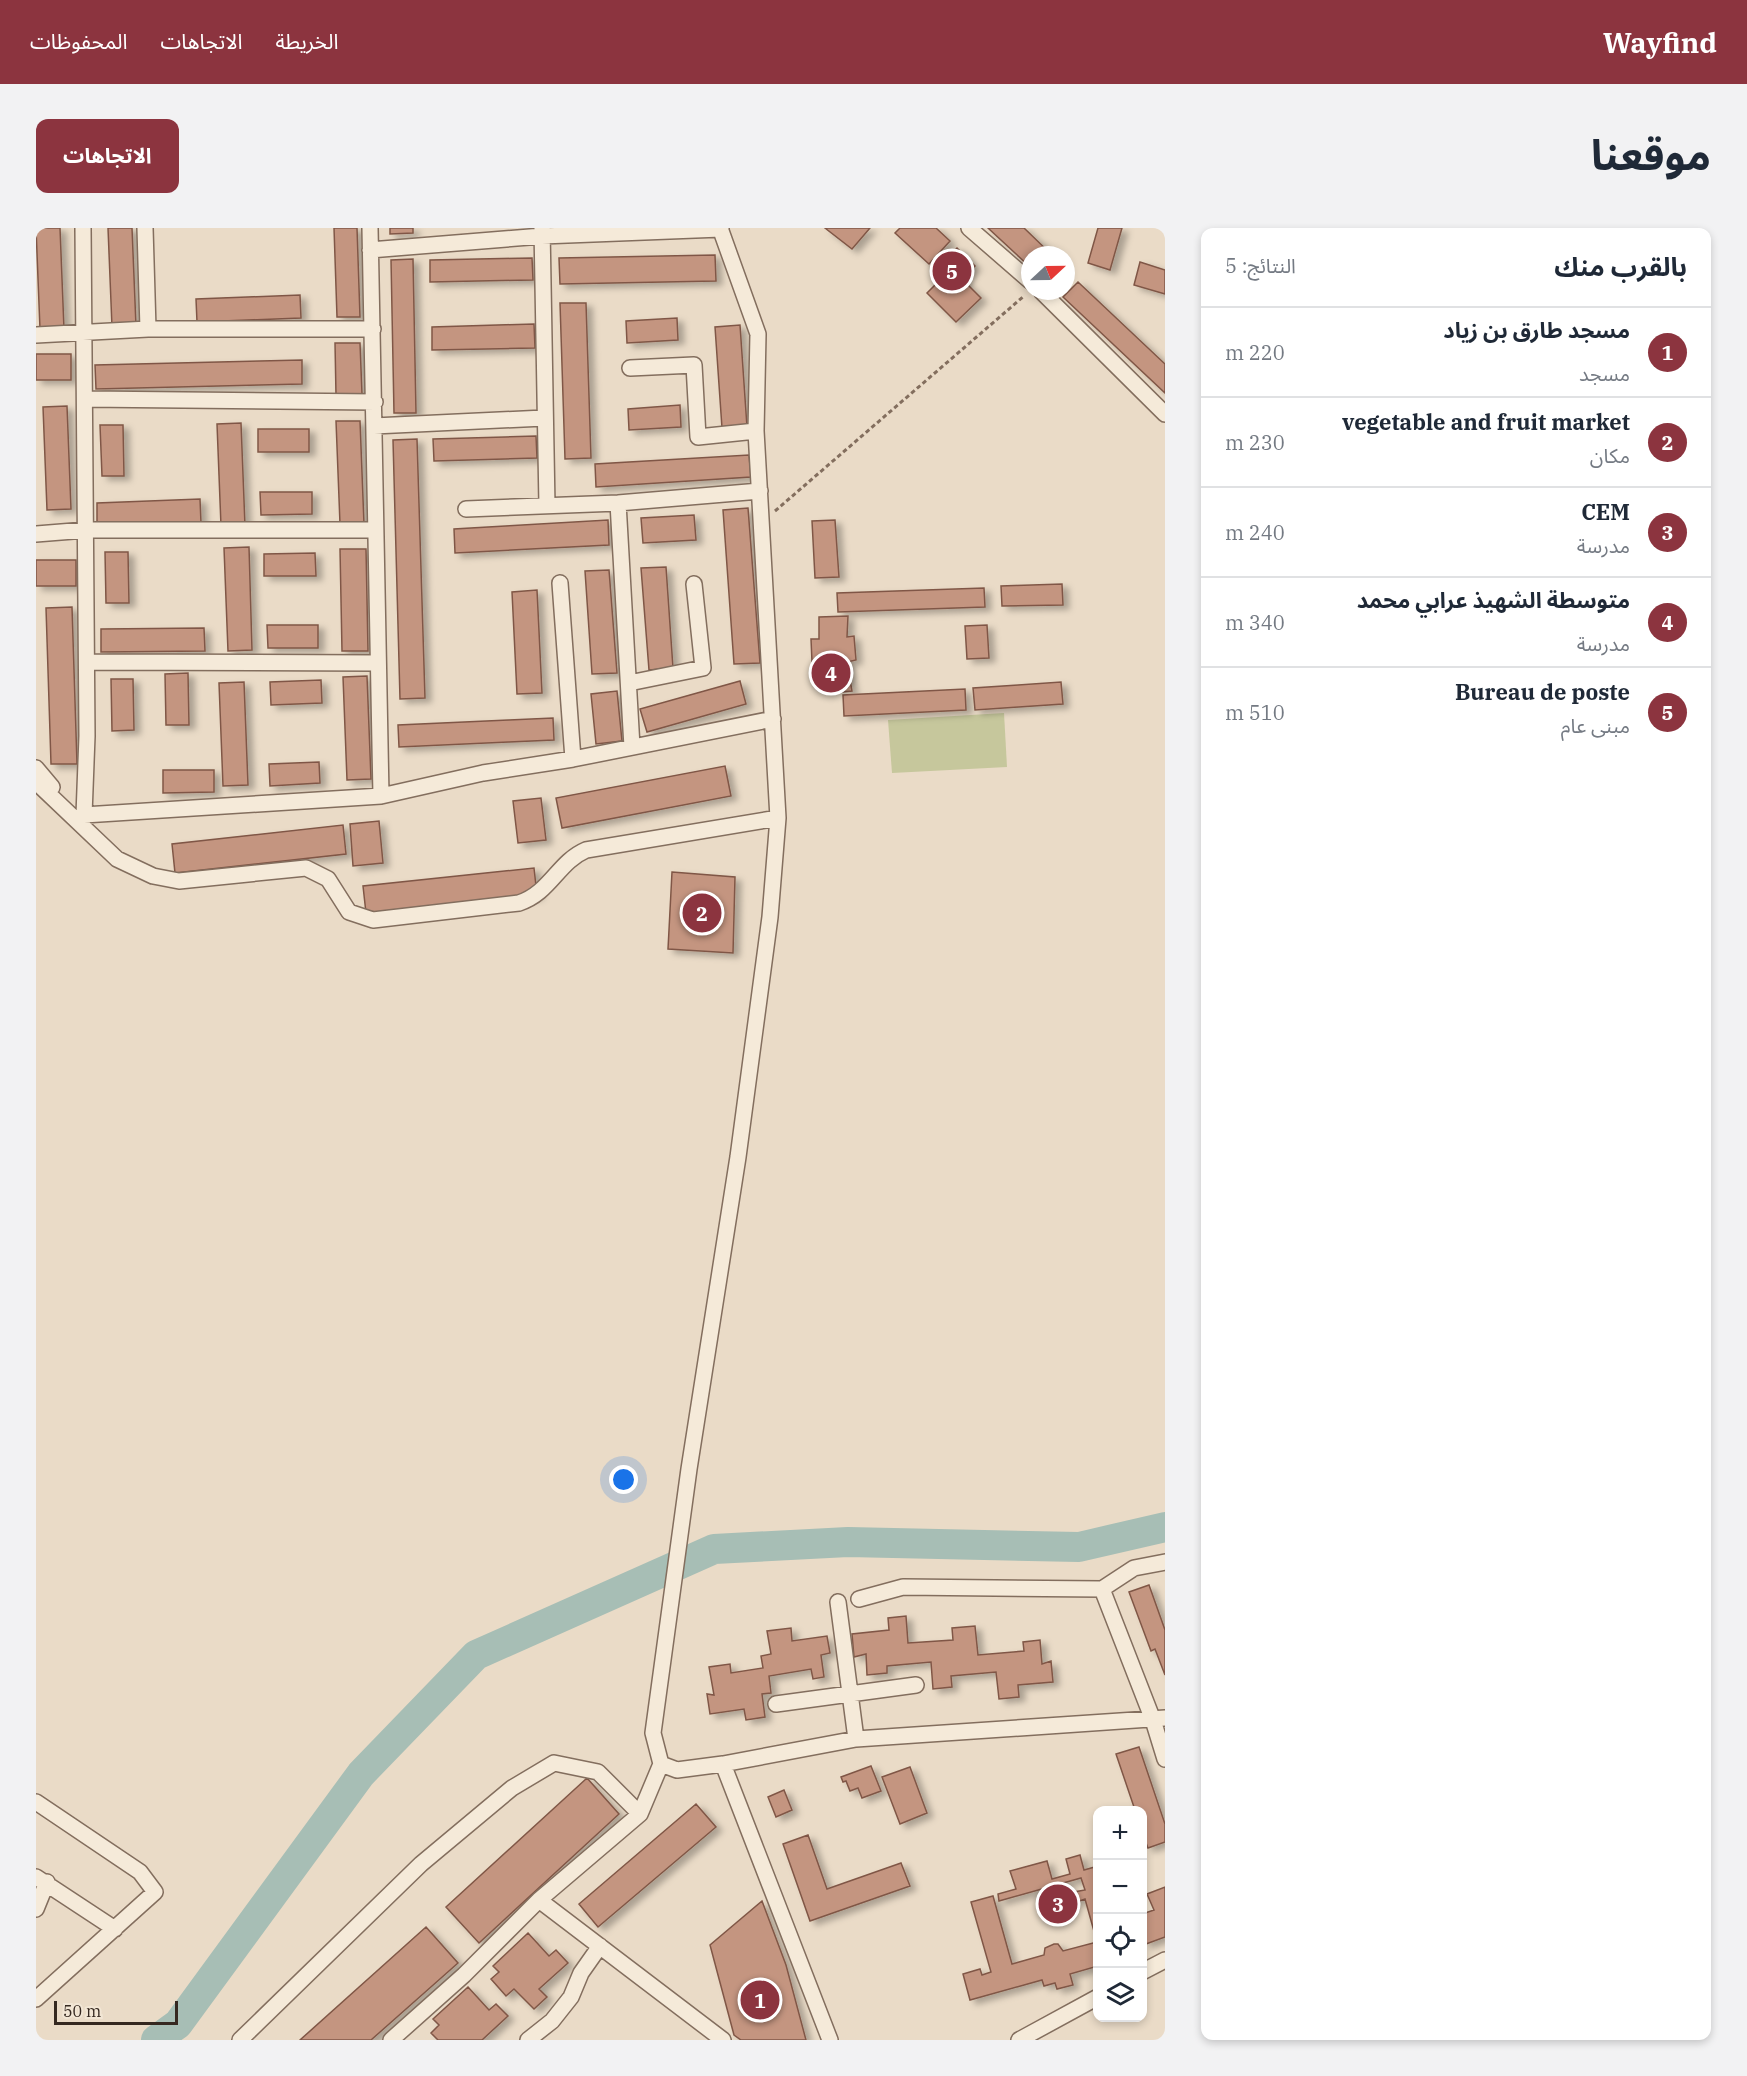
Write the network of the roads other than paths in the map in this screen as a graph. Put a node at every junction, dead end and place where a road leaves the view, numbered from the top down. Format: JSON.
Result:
{"nodes":[{"id":1,"x":83,"y":228,"type":"edge"},
{"id":2,"x":146,"y":228,"type":"edge"},
{"id":3,"x":370,"y":228,"type":"edge"},
{"id":4,"x":969,"y":228,"type":"edge"},
{"id":5,"x":721,"y":229,"type":"edge"},
{"id":6,"x":542,"y":232,"type":"edge"},
{"id":7,"x":370,"y":250,"type":"junction"},
{"id":8,"x":1021,"y":273,"type":"edge"},
{"id":9,"x":1050,"y":300,"type":"edge"},
{"id":10,"x":148,"y":329,"type":"junction"},
{"id":11,"x":373,"y":329,"type":"junction"},
{"id":12,"x":84,"y":334,"type":"junction"},
{"id":13,"x":36,"y":335,"type":"edge"},
{"id":14,"x":630,"y":368,"type":"dead end"},
{"id":15,"x":86,"y":399,"type":"junction"},
{"id":16,"x":375,"y":402,"type":"junction"},
{"id":17,"x":1165,"y":414,"type":"edge"},
{"id":18,"x":544,"y":418,"type":"junction"},
{"id":19,"x":374,"y":426,"type":"junction"},
{"id":20,"x":756,"y":431,"type":"junction"},
{"id":21,"x":760,"y":491,"type":"junction"},
{"id":22,"x":618,"y":502,"type":"junction"},
{"id":23,"x":547,"y":506,"type":"junction"},
{"id":24,"x":466,"y":509,"type":"dead end"},
{"id":25,"x":86,"y":530,"type":"junction"},
{"id":26,"x":374,"y":530,"type":"junction"},
{"id":27,"x":36,"y":534,"type":"edge"},
{"id":28,"x":560,"y":583,"type":"dead end"},
{"id":29,"x":694,"y":584,"type":"dead end"},
{"id":30,"x":87,"y":662,"type":"junction"},
{"id":31,"x":377,"y":663,"type":"junction"},
{"id":32,"x":629,"y":683,"type":"junction"},
{"id":33,"x":773,"y":719,"type":"junction"},
{"id":34,"x":632,"y":747,"type":"junction"},
{"id":35,"x":573,"y":759,"type":"junction"},
{"id":36,"x":36,"y":768,"type":"edge"},
{"id":37,"x":36,"y":782,"type":"edge"},
{"id":38,"x":381,"y":796,"type":"junction"},
{"id":39,"x":58,"y":801,"type":"junction"},
{"id":40,"x":778,"y":818,"type":"junction"},
{"id":41,"x":1165,"y":1562,"type":"edge"},
{"id":42,"x":1102,"y":1588,"type":"junction"},
{"id":43,"x":859,"y":1599,"type":"dead end"},
{"id":44,"x":838,"y":1602,"type":"dead end"},
{"id":45,"x":916,"y":1685,"type":"dead end"},
{"id":46,"x":848,"y":1693,"type":"junction"},
{"id":47,"x":776,"y":1704,"type":"dead end"},
{"id":48,"x":1159,"y":1719,"type":"edge"},
{"id":49,"x":856,"y":1739,"type":"junction"},
{"id":50,"x":1165,"y":1759,"type":"edge"},
{"id":51,"x":661,"y":1764,"type":"junction"},
{"id":52,"x":723,"y":1764,"type":"junction"},
{"id":53,"x":36,"y":1802,"type":"edge"},
{"id":54,"x":640,"y":1814,"type":"junction"},
{"id":55,"x":42,"y":1880,"type":"edge"},
{"id":56,"x":539,"y":1900,"type":"junction"},
{"id":57,"x":36,"y":1909,"type":"edge"},
{"id":58,"x":115,"y":1929,"type":"junction"},
{"id":59,"x":600,"y":1946,"type":"junction"},
{"id":60,"x":1165,"y":1960,"type":"edge"},
{"id":61,"x":1147,"y":1970,"type":"edge"},
{"id":62,"x":36,"y":1999,"type":"edge"},
{"id":63,"x":1093,"y":2000,"type":"edge"},
{"id":64,"x":240,"y":2040,"type":"edge"},
{"id":65,"x":391,"y":2040,"type":"edge"},
{"id":66,"x":528,"y":2040,"type":"edge"},
{"id":67,"x":723,"y":2040,"type":"edge"},
{"id":68,"x":830,"y":2040,"type":"edge"},
{"id":69,"x":1019,"y":2040,"type":"edge"}],
"edges":[{"from":1,"to":12,"type":"street"},
{"from":2,"to":10,"type":"street"},
{"from":3,"to":7,"type":"street"},
{"from":4,"to":8,"type":"street"},
{"from":5,"to":6,"type":"street"},
{"from":5,"to":20,"type":"street"},
{"from":6,"to":7,"type":"street"},
{"from":6,"to":18,"type":"street"},
{"from":7,"to":11,"type":"street"},
{"from":9,"to":17,"type":"street"},
{"from":10,"to":11,"type":"street"},
{"from":10,"to":12,"type":"street"},
{"from":11,"to":16,"type":"street"},
{"from":12,"to":13,"type":"street"},
{"from":12,"to":15,"type":"street"},
{"from":14,"to":20,"type":"street"},
{"from":15,"to":16,"type":"street"},
{"from":15,"to":25,"type":"street"},
{"from":16,"to":19,"type":"street"},
{"from":18,"to":19,"type":"street"},
{"from":18,"to":23,"type":"street"},
{"from":19,"to":26,"type":"street"},
{"from":20,"to":21,"type":"street"},
{"from":21,"to":22,"type":"street"},
{"from":21,"to":33,"type":"street"},
{"from":22,"to":23,"type":"street"},
{"from":22,"to":32,"type":"street"},
{"from":23,"to":24,"type":"street"},
{"from":25,"to":26,"type":"street"},
{"from":25,"to":27,"type":"street"},
{"from":25,"to":30,"type":"street"},
{"from":26,"to":31,"type":"street"},
{"from":28,"to":35,"type":"street"},
{"from":29,"to":32,"type":"street"},
{"from":30,"to":31,"type":"street"},
{"from":30,"to":38,"type":"street"},
{"from":31,"to":38,"type":"street"},
{"from":32,"to":34,"type":"street"},
{"from":33,"to":34,"type":"street"},
{"from":33,"to":40,"type":"street"},
{"from":34,"to":35,"type":"street"},
{"from":35,"to":38,"type":"street"},
{"from":36,"to":39,"type":"street"},
{"from":37,"to":39,"type":"street"},
{"from":39,"to":40,"type":"street"},
{"from":40,"to":51,"type":"street"},
{"from":41,"to":42,"type":"street"},
{"from":42,"to":43,"type":"street"},
{"from":42,"to":48,"type":"street"},
{"from":44,"to":46,"type":"street"},
{"from":45,"to":46,"type":"street"},
{"from":46,"to":47,"type":"street"},
{"from":46,"to":49,"type":"street"},
{"from":48,"to":49,"type":"street"},
{"from":48,"to":50,"type":"street"},
{"from":49,"to":52,"type":"street"},
{"from":51,"to":52,"type":"street"},
{"from":51,"to":54,"type":"street"},
{"from":52,"to":68,"type":"street"},
{"from":53,"to":58,"type":"street"},
{"from":54,"to":56,"type":"street"},
{"from":54,"to":64,"type":"street"},
{"from":55,"to":57,"type":"street"},
{"from":55,"to":58,"type":"street"},
{"from":56,"to":59,"type":"street"},
{"from":56,"to":65,"type":"street"},
{"from":58,"to":62,"type":"street"},
{"from":59,"to":66,"type":"street"},
{"from":59,"to":67,"type":"street"},
{"from":60,"to":61,"type":"street"},
{"from":63,"to":69,"type":"street"}]}
